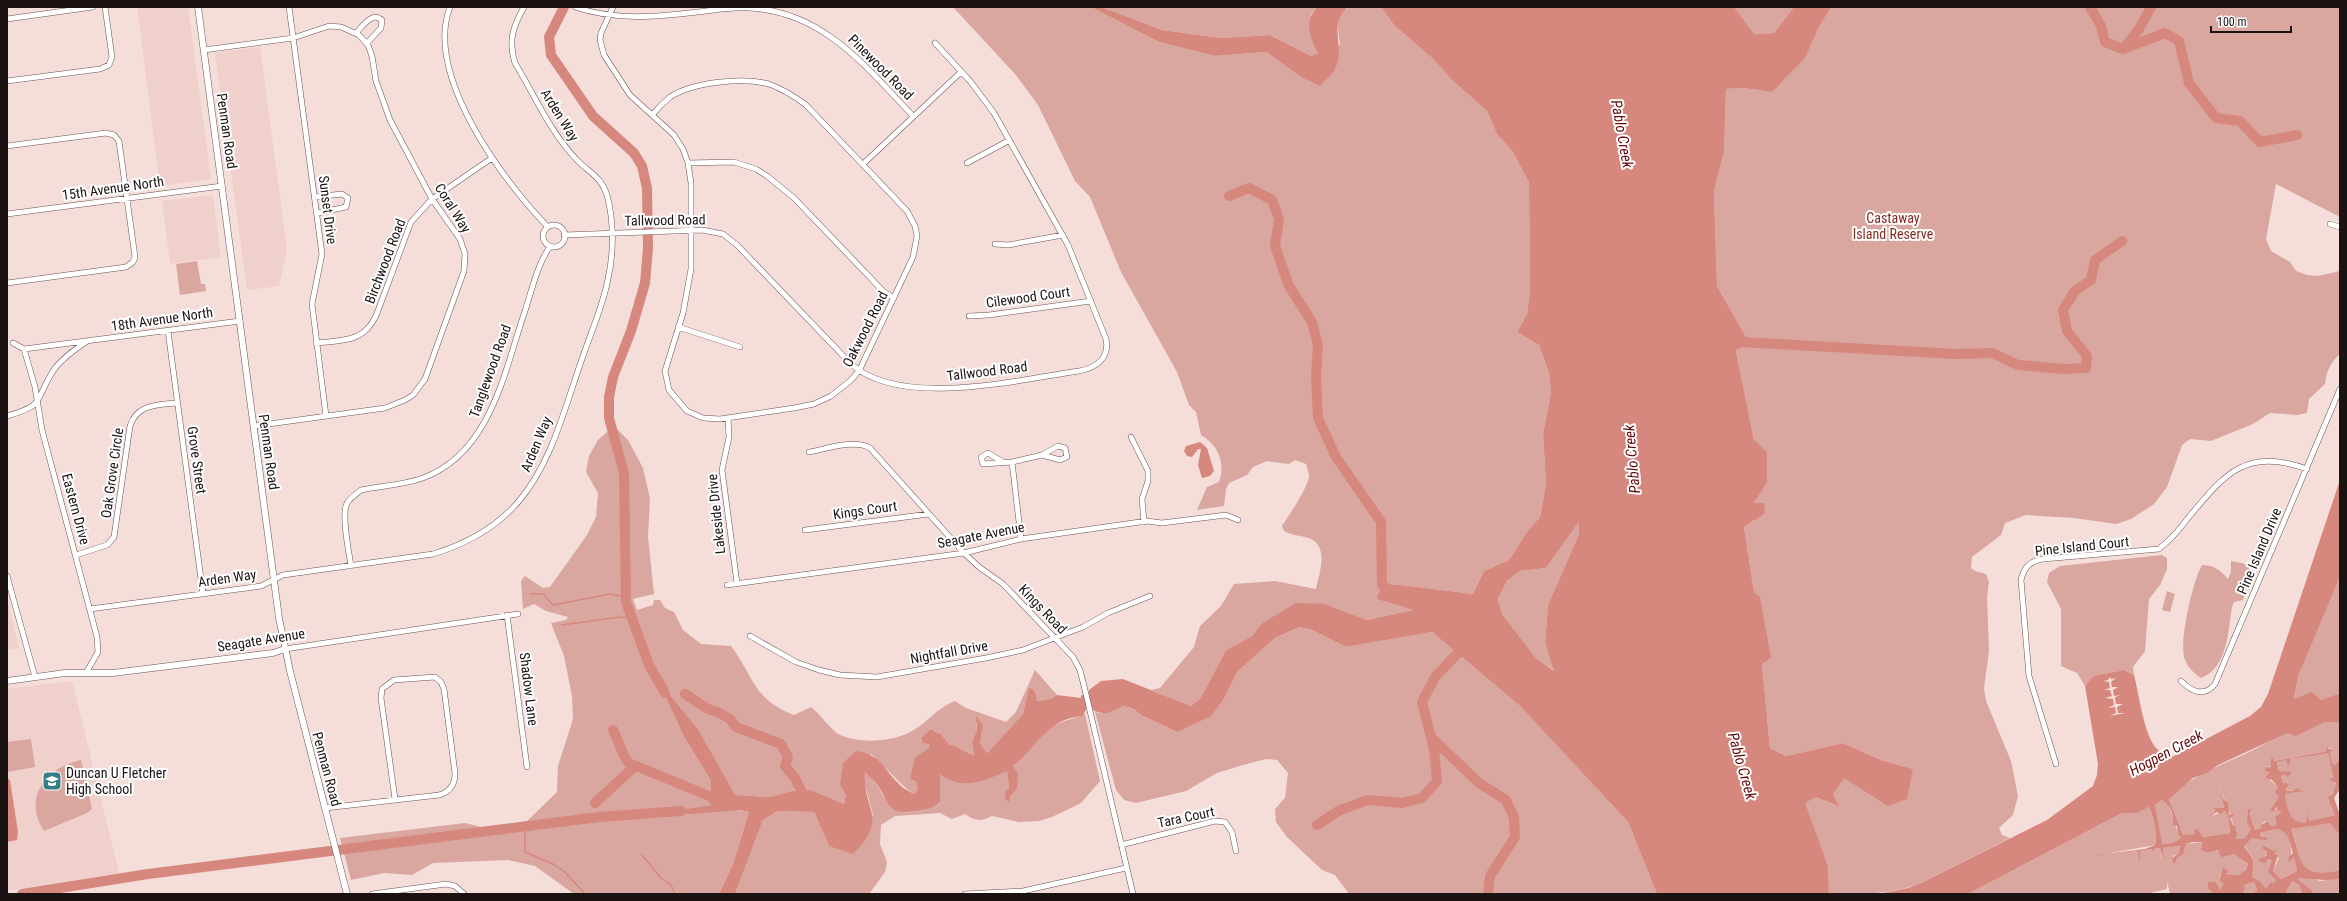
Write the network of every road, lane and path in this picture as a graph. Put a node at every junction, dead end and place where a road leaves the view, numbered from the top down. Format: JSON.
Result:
{"nodes":[{"id":1,"x":93,"y":7,"type":"edge"},
{"id":2,"x":105,"y":7,"type":"edge"},
{"id":3,"x":198,"y":7,"type":"edge"},
{"id":4,"x":289,"y":7,"type":"edge"},
{"id":5,"x":450,"y":7,"type":"edge"},
{"id":6,"x":524,"y":7,"type":"edge"},
{"id":7,"x":575,"y":7,"type":"edge"},
{"id":8,"x":613,"y":7,"type":"edge"},
{"id":9,"x":610,"y":15,"type":"junction"},
{"id":10,"x":7,"y":19,"type":"edge"},
{"id":11,"x":356,"y":33,"type":"junction"},
{"id":12,"x":293,"y":38,"type":"junction"},
{"id":13,"x":935,"y":43,"type":"dead end"},
{"id":14,"x":367,"y":44,"type":"junction"},
{"id":15,"x":204,"y":50,"type":"junction"},
{"id":16,"x":961,"y":72,"type":"junction"},
{"id":17,"x":7,"y":81,"type":"edge"},
{"id":18,"x":653,"y":114,"type":"junction"},
{"id":19,"x":913,"y":116,"type":"junction"},
{"id":20,"x":1008,"y":141,"type":"junction"},
{"id":21,"x":7,"y":146,"type":"edge"},
{"id":22,"x":492,"y":158,"type":"junction"},
{"id":23,"x":688,"y":163,"type":"junction"},
{"id":24,"x":967,"y":163,"type":"dead end"},
{"id":25,"x":864,"y":164,"type":"junction"},
{"id":26,"x":222,"y":186,"type":"junction"},
{"id":27,"x":315,"y":197,"type":"junction"},
{"id":28,"x":127,"y":198,"type":"junction"},
{"id":29,"x":432,"y":199,"type":"junction"},
{"id":30,"x":317,"y":213,"type":"junction"},
{"id":31,"x":7,"y":214,"type":"edge"},
{"id":32,"x":2330,"y":224,"type":"dead end"},
{"id":33,"x":548,"y":227,"type":"junction"},
{"id":34,"x":2340,"y":227,"type":"edge"},
{"id":35,"x":692,"y":230,"type":"junction"},
{"id":36,"x":612,"y":233,"type":"junction"},
{"id":37,"x":564,"y":235,"type":"junction"},
{"id":38,"x":1063,"y":236,"type":"junction"},
{"id":39,"x":995,"y":244,"type":"dead end"},
{"id":40,"x":550,"y":247,"type":"junction"},
{"id":41,"x":7,"y":283,"type":"edge"},
{"id":42,"x":894,"y":298,"type":"junction"},
{"id":43,"x":1091,"y":301,"type":"junction"},
{"id":44,"x":969,"y":316,"type":"dead end"},
{"id":45,"x":240,"y":321,"type":"junction"},
{"id":46,"x":678,"y":327,"type":"junction"},
{"id":47,"x":168,"y":331,"type":"junction"},
{"id":48,"x":87,"y":341,"type":"junction"},
{"id":49,"x":316,"y":342,"type":"junction"},
{"id":50,"x":13,"y":344,"type":"dead end"},
{"id":51,"x":740,"y":347,"type":"dead end"},
{"id":52,"x":24,"y":349,"type":"junction"},
{"id":53,"x":859,"y":371,"type":"junction"},
{"id":54,"x":2340,"y":389,"type":"edge"},
{"id":55,"x":38,"y":402,"type":"junction"},
{"id":56,"x":177,"y":403,"type":"junction"},
{"id":57,"x":7,"y":416,"type":"edge"},
{"id":58,"x":326,"y":416,"type":"junction"},
{"id":59,"x":728,"y":418,"type":"junction"},
{"id":60,"x":254,"y":426,"type":"junction"},
{"id":61,"x":1131,"y":437,"type":"dead end"},
{"id":62,"x":809,"y":452,"type":"dead end"},
{"id":63,"x":1042,"y":455,"type":"dead end"},
{"id":64,"x":1003,"y":462,"type":"dead end"},
{"id":65,"x":1012,"y":462,"type":"junction"},
{"id":66,"x":2307,"y":469,"type":"junction"},
{"id":67,"x":929,"y":514,"type":"junction"},
{"id":68,"x":1238,"y":520,"type":"dead end"},
{"id":69,"x":1144,"y":522,"type":"junction"},
{"id":70,"x":805,"y":530,"type":"dead end"},
{"id":71,"x":1021,"y":539,"type":"junction"},
{"id":72,"x":964,"y":552,"type":"junction"},
{"id":73,"x":76,"y":555,"type":"junction"},
{"id":74,"x":351,"y":566,"type":"junction"},
{"id":75,"x":7,"y":576,"type":"edge"},
{"id":76,"x":274,"y":579,"type":"junction"},
{"id":77,"x":737,"y":583,"type":"junction"},
{"id":78,"x":727,"y":585,"type":"dead end"},
{"id":79,"x":203,"y":594,"type":"junction"},
{"id":80,"x":1150,"y":596,"type":"dead end"},
{"id":81,"x":90,"y":609,"type":"junction"},
{"id":82,"x":518,"y":614,"type":"dead end"},
{"id":83,"x":507,"y":615,"type":"junction"},
{"id":84,"x":750,"y":636,"type":"dead end"},
{"id":85,"x":1054,"y":637,"type":"junction"},
{"id":86,"x":285,"y":649,"type":"junction"},
{"id":87,"x":86,"y":673,"type":"junction"},
{"id":88,"x":35,"y":677,"type":"junction"},
{"id":89,"x":7,"y":681,"type":"edge"},
{"id":90,"x":2181,"y":681,"type":"dead end"},
{"id":91,"x":2056,"y":764,"type":"dead end"},
{"id":92,"x":527,"y":766,"type":"dead end"},
{"id":93,"x":395,"y":799,"type":"junction"},
{"id":94,"x":325,"y":808,"type":"junction"},
{"id":95,"x":1121,"y":845,"type":"junction"},
{"id":96,"x":1236,"y":851,"type":"dead end"},
{"id":97,"x":1126,"y":868,"type":"junction"},
{"id":98,"x":347,"y":894,"type":"edge"},
{"id":99,"x":372,"y":894,"type":"edge"},
{"id":100,"x":464,"y":894,"type":"edge"},
{"id":101,"x":965,"y":894,"type":"edge"},
{"id":102,"x":1133,"y":894,"type":"edge"}],
"edges":[{"from":1,"to":10,"type":"street"},
{"from":2,"to":17,"type":"street"},
{"from":3,"to":15,"type":"street","name":"Penman Road"},
{"from":4,"to":12,"type":"street","name":"Sunset Drive"},
{"from":5,"to":22,"type":"street"},
{"from":6,"to":36,"type":"street","name":"Arden Way"},
{"from":7,"to":9,"type":"street","name":"Pinewood Road"},
{"from":8,"to":9,"type":"street"},
{"from":9,"to":18,"type":"street","name":"Oakwood Road"},
{"from":9,"to":19,"type":"street","name":"Pinewood Road"},
{"from":11,"to":12,"type":"street","name":"Coral Way"},
{"from":11,"to":14,"type":"street","name":"Coral Way"},
{"from":11,"to":14,"type":"street"},
{"from":12,"to":15,"type":"street","name":"Coral Way"},
{"from":12,"to":27,"type":"street","name":"Sunset Drive"},
{"from":13,"to":16,"type":"street","name":"Tallwood Road"},
{"from":14,"to":29,"type":"street","name":"Coral Way"},
{"from":15,"to":26,"type":"street","name":"Penman Road"},
{"from":16,"to":19,"type":"street"},
{"from":16,"to":20,"type":"street","name":"Tallwood Road"},
{"from":18,"to":23,"type":"street","name":"Oakwood Road"},
{"from":18,"to":25,"type":"street","name":"Oakwood Road"},
{"from":19,"to":25,"type":"street"},
{"from":20,"to":24,"type":"street"},
{"from":20,"to":38,"type":"street","name":"Tallwood Road"},
{"from":21,"to":28,"type":"street"},
{"from":22,"to":29,"type":"street","name":"Birchwood Road"},
{"from":22,"to":33,"type":"street"},
{"from":23,"to":35,"type":"street","name":"Oakwood Road"},
{"from":23,"to":42,"type":"street"},
{"from":25,"to":42,"type":"street","name":"Oakwood Road"},
{"from":26,"to":28,"type":"street","name":"15th Avenue North"},
{"from":26,"to":45,"type":"street","name":"Penman Road"},
{"from":27,"to":30,"type":"street","name":"Sunset Drive"},
{"from":27,"to":30,"type":"street"},
{"from":28,"to":31,"type":"street","name":"15th Avenue North"},
{"from":28,"to":41,"type":"street"},
{"from":29,"to":49,"type":"street","name":"Birchwood Road"},
{"from":29,"to":58,"type":"street","name":"Coral Way"},
{"from":30,"to":49,"type":"street","name":"Sunset Drive"},
{"from":32,"to":34,"type":"street"},
{"from":33,"to":37,"type":"street"},
{"from":33,"to":40,"type":"street"},
{"from":35,"to":36,"type":"street","name":"Tallwood Road"},
{"from":35,"to":46,"type":"street","name":"Oakwood Road"},
{"from":35,"to":53,"type":"street","name":"Tallwood Road"},
{"from":36,"to":37,"type":"street","name":"Tallwood Road"},
{"from":36,"to":74,"type":"street","name":"Arden Way"},
{"from":37,"to":40,"type":"street"},
{"from":38,"to":39,"type":"street"},
{"from":38,"to":43,"type":"street","name":"Tallwood Road"},
{"from":40,"to":74,"type":"street","name":"Tanglewood Road"},
{"from":42,"to":53,"type":"street","name":"Oakwood Road"},
{"from":43,"to":44,"type":"street","name":"Cilewood Court"},
{"from":43,"to":53,"type":"street","name":"Tallwood Road"},
{"from":45,"to":47,"type":"street","name":"18th Avenue North"},
{"from":45,"to":60,"type":"street","name":"Penman Road"},
{"from":46,"to":51,"type":"street"},
{"from":46,"to":59,"type":"street","name":"Oakwood Road"},
{"from":47,"to":48,"type":"street","name":"18th Avenue North"},
{"from":47,"to":56,"type":"street","name":"Grove Street"},
{"from":48,"to":52,"type":"street","name":"18th Avenue North"},
{"from":48,"to":55,"type":"street","name":"18th Avenue North"},
{"from":49,"to":58,"type":"street","name":"Sunset Drive"},
{"from":50,"to":52,"type":"street"},
{"from":52,"to":55,"type":"street","name":"Eastern Drive"},
{"from":53,"to":59,"type":"street","name":"Oakwood Road"},
{"from":54,"to":66,"type":"street","name":"Pine Island Drive"},
{"from":55,"to":57,"type":"street"},
{"from":55,"to":73,"type":"street","name":"Eastern Drive"},
{"from":56,"to":73,"type":"street","name":"Oak Grove Circle"},
{"from":56,"to":79,"type":"street","name":"Grove Street"},
{"from":58,"to":60,"type":"street","name":"Coral Way"},
{"from":59,"to":77,"type":"street","name":"Lakeside Drive"},
{"from":60,"to":76,"type":"street","name":"Penman Road"},
{"from":61,"to":69,"type":"street"},
{"from":62,"to":67,"type":"street","name":"Kings Road"},
{"from":63,"to":65,"type":"street"},
{"from":64,"to":65,"type":"street"},
{"from":65,"to":71,"type":"street"},
{"from":66,"to":90,"type":"street","name":"Pine Island Drive"},
{"from":66,"to":91,"type":"street","name":"Pine Island Court"},
{"from":67,"to":70,"type":"street","name":"Kings Court"},
{"from":67,"to":72,"type":"street","name":"Kings Road"},
{"from":68,"to":69,"type":"street","name":"Seagate Avenue"},
{"from":69,"to":71,"type":"street","name":"Seagate Avenue"},
{"from":71,"to":72,"type":"street","name":"Seagate Avenue"},
{"from":72,"to":77,"type":"street","name":"Seagate Avenue"},
{"from":72,"to":85,"type":"street","name":"Kings Road"},
{"from":73,"to":81,"type":"street","name":"Eastern Drive"},
{"from":74,"to":76,"type":"street","name":"Arden Way"},
{"from":75,"to":88,"type":"street"},
{"from":76,"to":79,"type":"street","name":"Arden Way"},
{"from":76,"to":86,"type":"street","name":"Penman Road"},
{"from":77,"to":78,"type":"street","name":"Seagate Avenue"},
{"from":79,"to":81,"type":"street","name":"Arden Way"},
{"from":80,"to":85,"type":"street","name":"Nightfall Drive"},
{"from":81,"to":87,"type":"street","name":"Eastern Drive"},
{"from":82,"to":83,"type":"street","name":"Seagate Avenue"},
{"from":83,"to":86,"type":"street","name":"Seagate Avenue"},
{"from":83,"to":92,"type":"street","name":"Shadow Lane"},
{"from":84,"to":85,"type":"street","name":"Nightfall Drive"},
{"from":85,"to":95,"type":"street","name":"Kings Road"},
{"from":86,"to":87,"type":"street","name":"Seagate Avenue"},
{"from":86,"to":94,"type":"street","name":"Penman Road"},
{"from":87,"to":88,"type":"street","name":"Seagate Avenue"},
{"from":88,"to":89,"type":"street","name":"Seagate Avenue"},
{"from":93,"to":93,"type":"street"},
{"from":93,"to":94,"type":"street"},
{"from":94,"to":98,"type":"street","name":"Penman Road"},
{"from":95,"to":96,"type":"street","name":"Tara Court"},
{"from":95,"to":97,"type":"street","name":"Kings Road"},
{"from":97,"to":101,"type":"street"},
{"from":97,"to":102,"type":"street","name":"Kings Road"},
{"from":99,"to":100,"type":"street"}]}
